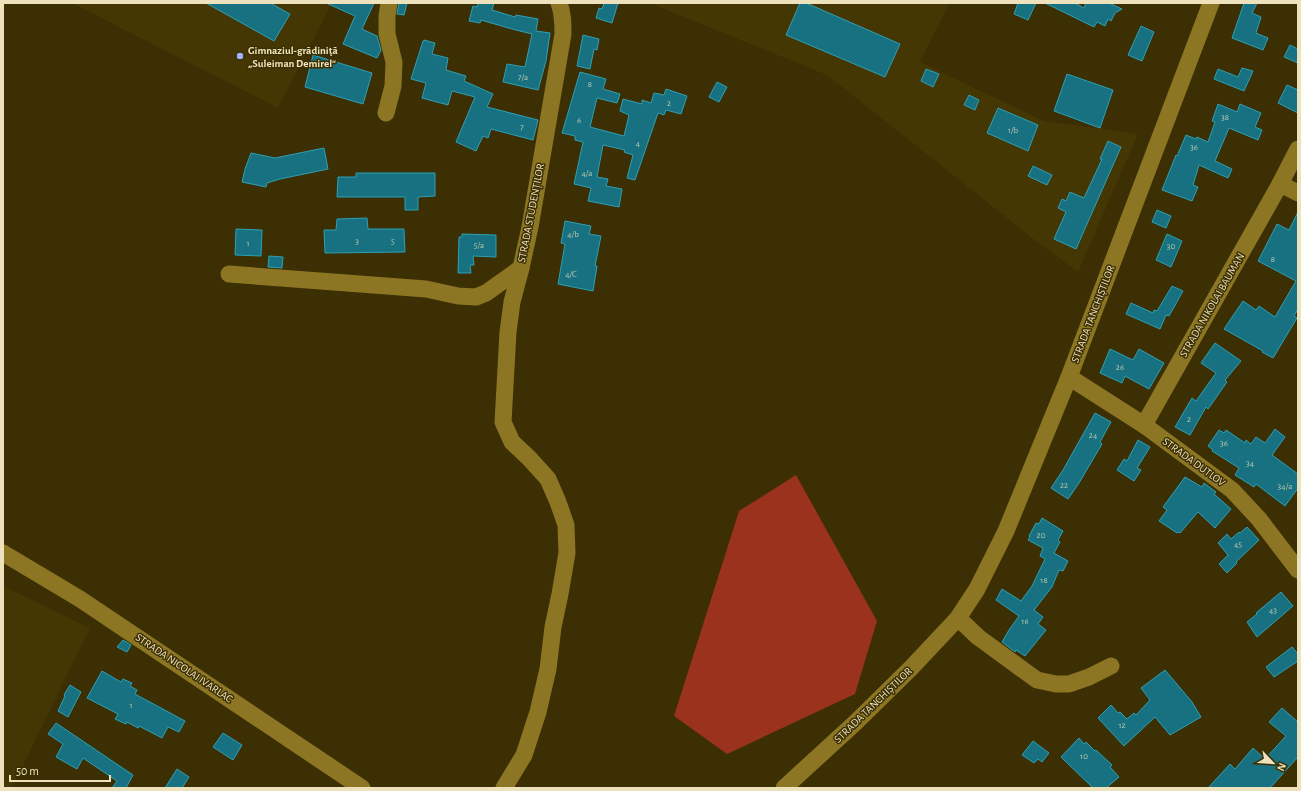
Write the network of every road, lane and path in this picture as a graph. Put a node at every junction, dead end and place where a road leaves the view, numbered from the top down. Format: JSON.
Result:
{"nodes":[{"id":1,"x":389,"y":3,"type":"edge"},
{"id":2,"x":559,"y":3,"type":"edge"},
{"id":3,"x":1211,"y":3,"type":"edge"},
{"id":4,"x":386,"y":113,"type":"dead end"},
{"id":5,"x":1298,"y":149,"type":"edge"},
{"id":6,"x":1280,"y":184,"type":"junction"},
{"id":7,"x":1298,"y":193,"type":"edge"},
{"id":8,"x":521,"y":268,"type":"junction"},
{"id":9,"x":229,"y":274,"type":"dead end"},
{"id":10,"x":1069,"y":377,"type":"junction"},
{"id":11,"x":1144,"y":425,"type":"junction"},
{"id":12,"x":3,"y":553,"type":"edge"},
{"id":13,"x":1298,"y":570,"type":"edge"},
{"id":14,"x":958,"y":618,"type":"junction"},
{"id":15,"x":1111,"y":666,"type":"dead end"},
{"id":16,"x":362,"y":788,"type":"edge"},
{"id":17,"x":504,"y":788,"type":"edge"},
{"id":18,"x":784,"y":788,"type":"edge"}],
"edges":[{"from":1,"to":4,"type":"street"},
{"from":2,"to":8,"type":"street","name":"STRADA STUDENȚILOR"},
{"from":3,"to":10,"type":"street","name":"STRADA TANCHIȘTILOR"},
{"from":5,"to":6,"type":"street","name":"STRADA NIKOLAI BAUMAN"},
{"from":6,"to":7,"type":"street"},
{"from":6,"to":11,"type":"street","name":"STRADA NIKOLAI BAUMAN"},
{"from":8,"to":9,"type":"street","name":"STRADA STUDENȚILOR"},
{"from":8,"to":17,"type":"street"},
{"from":10,"to":11,"type":"street","name":"STRADA DUTLOV"},
{"from":10,"to":14,"type":"street","name":"STRADA TANCHIȘTILOR"},
{"from":11,"to":13,"type":"street","name":"STRADA DUTLOV"},
{"from":12,"to":16,"type":"street","name":"STRADA NICOLAI IVARLAC"},
{"from":14,"to":15,"type":"street"},
{"from":14,"to":18,"type":"street","name":"STRADA TANCHIȘTILOR"}]}
